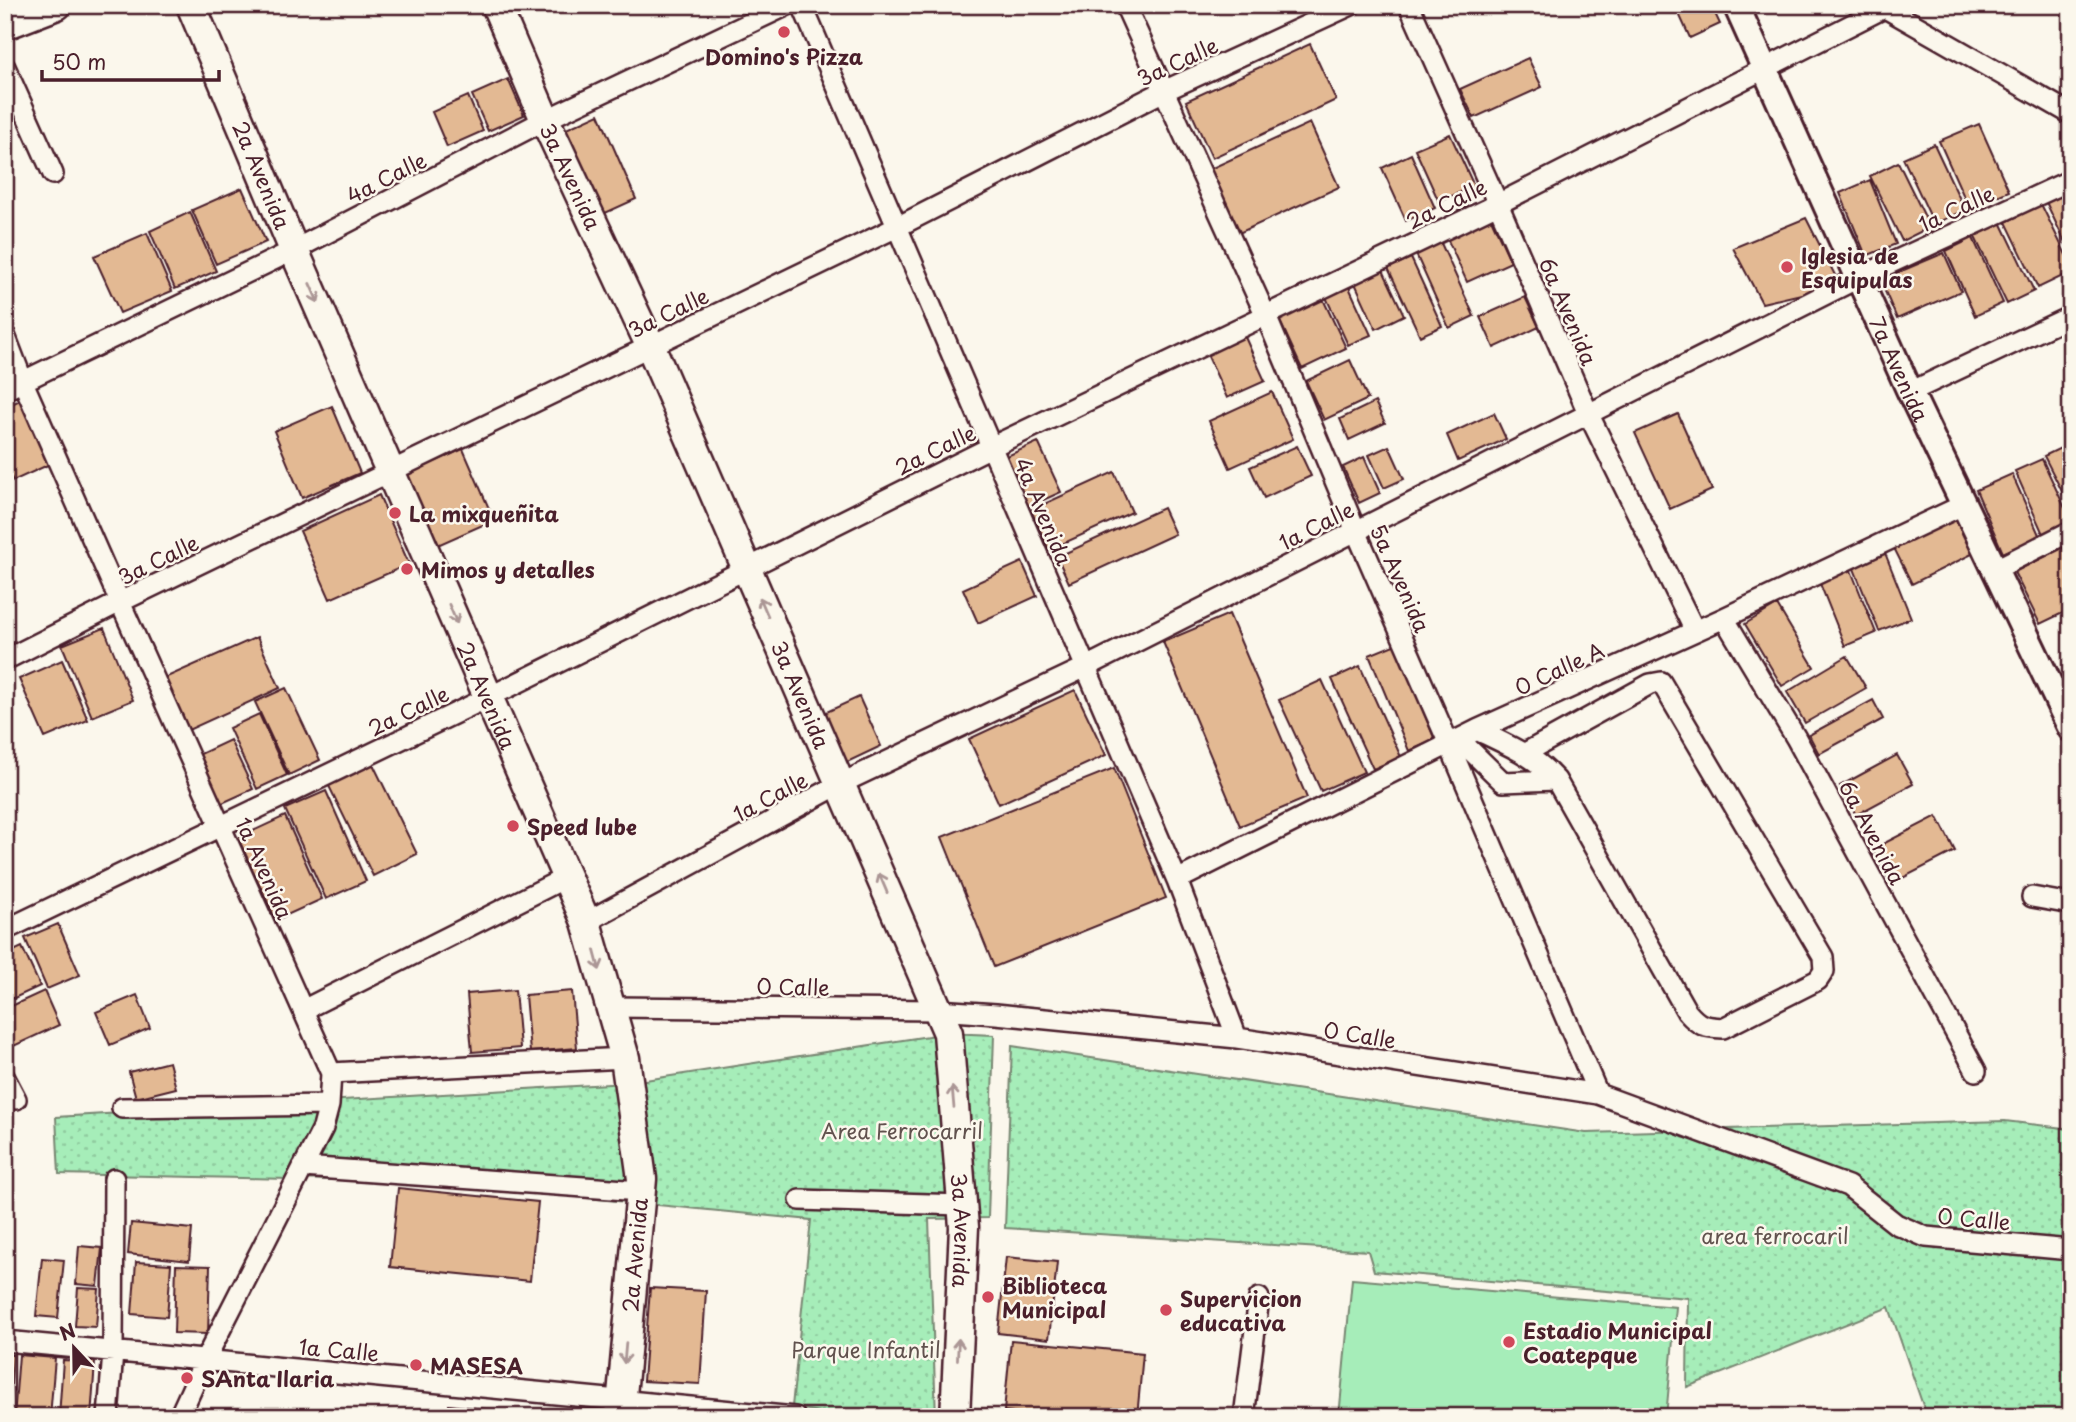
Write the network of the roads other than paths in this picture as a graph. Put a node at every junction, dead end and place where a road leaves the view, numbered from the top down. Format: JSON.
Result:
{"nodes":[{"id":1,"x":57,"y":5,"type":"edge"},
{"id":2,"x":191,"y":5,"type":"edge"},
{"id":3,"x":496,"y":5,"type":"edge"},
{"id":4,"x":788,"y":5,"type":"edge"},
{"id":5,"x":802,"y":5,"type":"edge"},
{"id":6,"x":1125,"y":5,"type":"edge"},
{"id":7,"x":1351,"y":5,"type":"edge"},
{"id":8,"x":1409,"y":5,"type":"edge"},
{"id":9,"x":1735,"y":5,"type":"edge"},
{"id":10,"x":1882,"y":7,"type":"edge"},
{"id":11,"x":5,"y":25,"type":"edge"},
{"id":12,"x":5,"y":66,"type":"edge"},
{"id":13,"x":1766,"y":69,"type":"junction"},
{"id":14,"x":1164,"y":91,"type":"junction"},
{"id":15,"x":2071,"y":114,"type":"edge"},
{"id":16,"x":545,"y":120,"type":"junction"},
{"id":17,"x":53,"y":174,"type":"dead end"},
{"id":18,"x":2071,"y":180,"type":"edge"},
{"id":19,"x":1498,"y":204,"type":"junction"},
{"id":20,"x":897,"y":227,"type":"junction"},
{"id":21,"x":294,"y":250,"type":"junction"},
{"id":22,"x":1858,"y":278,"type":"junction"},
{"id":23,"x":1266,"y":316,"type":"junction"},
{"id":24,"x":2071,"y":316,"type":"edge"},
{"id":25,"x":5,"y":335,"type":"edge"},
{"id":26,"x":650,"y":345,"type":"junction"},
{"id":27,"x":14,"y":386,"type":"edge"},
{"id":28,"x":1910,"y":392,"type":"junction"},
{"id":29,"x":1588,"y":413,"type":"junction"},
{"id":30,"x":991,"y":447,"type":"junction"},
{"id":31,"x":392,"y":472,"type":"junction"},
{"id":32,"x":1963,"y":505,"type":"junction"},
{"id":33,"x":1356,"y":531,"type":"junction"},
{"id":34,"x":2071,"y":531,"type":"edge"},
{"id":35,"x":747,"y":567,"type":"junction"},
{"id":36,"x":1994,"y":570,"type":"junction"},
{"id":37,"x":120,"y":602,"type":"junction"},
{"id":38,"x":1724,"y":618,"type":"junction"},
{"id":39,"x":1695,"y":631,"type":"junction"},
{"id":40,"x":5,"y":660,"type":"edge"},
{"id":41,"x":1086,"y":667,"type":"junction"},
{"id":42,"x":489,"y":697,"type":"junction"},
{"id":43,"x":2071,"y":729,"type":"edge"},
{"id":44,"x":1462,"y":738,"type":"junction"},
{"id":45,"x":1525,"y":753,"type":"junction"},
{"id":46,"x":1556,"y":780,"type":"junction"},
{"id":47,"x":840,"y":784,"type":"junction"},
{"id":48,"x":221,"y":825,"type":"junction"},
{"id":49,"x":567,"y":877,"type":"junction"},
{"id":50,"x":1177,"y":880,"type":"junction"},
{"id":51,"x":2032,"y":897,"type":"dead end"},
{"id":52,"x":2071,"y":904,"type":"edge"},
{"id":53,"x":586,"y":922,"type":"junction"},
{"id":54,"x":5,"y":930,"type":"edge"},
{"id":55,"x":610,"y":1007,"type":"junction"},
{"id":56,"x":303,"y":1010,"type":"junction"},
{"id":57,"x":938,"y":1010,"type":"junction"},
{"id":58,"x":1237,"y":1038,"type":"junction"},
{"id":59,"x":625,"y":1058,"type":"junction"},
{"id":60,"x":1976,"y":1071,"type":"dead end"},
{"id":61,"x":331,"y":1073,"type":"junction"},
{"id":62,"x":5,"y":1078,"type":"edge"},
{"id":63,"x":1598,"y":1094,"type":"junction"},
{"id":64,"x":16,"y":1099,"type":"dead end"},
{"id":65,"x":329,"y":1105,"type":"junction"},
{"id":66,"x":122,"y":1108,"type":"dead end"},
{"id":67,"x":303,"y":1167,"type":"junction"},
{"id":68,"x":114,"y":1179,"type":"dead end"},
{"id":69,"x":640,"y":1191,"type":"junction"},
{"id":70,"x":800,"y":1200,"type":"dead end"},
{"id":71,"x":962,"y":1205,"type":"junction"},
{"id":72,"x":2071,"y":1250,"type":"edge"},
{"id":73,"x":1259,"y":1298,"type":"dead end"},
{"id":74,"x":5,"y":1341,"type":"edge"},
{"id":75,"x":113,"y":1352,"type":"junction"},
{"id":76,"x":205,"y":1360,"type":"junction"},
{"id":77,"x":620,"y":1408,"type":"edge"},
{"id":78,"x":108,"y":1417,"type":"edge"},
{"id":79,"x":179,"y":1417,"type":"edge"},
{"id":80,"x":795,"y":1417,"type":"edge"},
{"id":81,"x":955,"y":1417,"type":"edge"},
{"id":82,"x":1244,"y":1417,"type":"edge"}],
"edges":[{"from":1,"to":11,"type":"main road"},
{"from":2,"to":21,"type":"main road","name":"2a Avenida"},
{"from":3,"to":16,"type":"main road","name":"3a Avenida"},
{"from":4,"to":16,"type":"street","name":"4a Calle"},
{"from":5,"to":20,"type":"street","name":"4a Avenida"},
{"from":6,"to":14,"type":"street","name":"5a Avenida"},
{"from":7,"to":14,"type":"street","name":"3a Calle"},
{"from":8,"to":19,"type":"street","name":"6a Avenida"},
{"from":9,"to":13,"type":"street","name":"7a Avenida"},
{"from":10,"to":13,"type":"street","name":"2a Calle"},
{"from":10,"to":15,"type":"street"},
{"from":12,"to":17,"type":"street"},
{"from":13,"to":19,"type":"street","name":"2a Calle"},
{"from":13,"to":22,"type":"street","name":"7a Avenida"},
{"from":14,"to":20,"type":"street","name":"3a Calle"},
{"from":14,"to":23,"type":"street","name":"5a Avenida"},
{"from":16,"to":21,"type":"street","name":"4a Calle"},
{"from":16,"to":26,"type":"main road","name":"3a Avenida"},
{"from":18,"to":22,"type":"street","name":"1a Calle"},
{"from":19,"to":23,"type":"street","name":"2a Calle"},
{"from":19,"to":29,"type":"street","name":"6a Avenida"},
{"from":20,"to":26,"type":"street","name":"3a Calle"},
{"from":20,"to":30,"type":"street","name":"4a Avenida"},
{"from":21,"to":27,"type":"street","name":"4a Calle"},
{"from":21,"to":31,"type":"main road","name":"2a Avenida","one_way":true},
{"from":22,"to":28,"type":"street","name":"7a Avenida"},
{"from":22,"to":29,"type":"street","name":"1a Calle"},
{"from":23,"to":30,"type":"street","name":"2a Calle"},
{"from":23,"to":33,"type":"street","name":"5a Avenida"},
{"from":24,"to":28,"type":"street"},
{"from":25,"to":27,"type":"street","name":"1a Avenida"},
{"from":26,"to":31,"type":"street","name":"3a Calle"},
{"from":26,"to":35,"type":"main road","name":"3a Avenida"},
{"from":27,"to":37,"type":"street","name":"1a Avenida"},
{"from":28,"to":32,"type":"street","name":"7a Avenida"},
{"from":29,"to":33,"type":"street","name":"1a Calle"},
{"from":29,"to":39,"type":"street","name":"6a Avenida"},
{"from":30,"to":35,"type":"street","name":"2a Calle"},
{"from":30,"to":41,"type":"street","name":"4a Avenida"},
{"from":31,"to":37,"type":"street","name":"3a Calle"},
{"from":31,"to":42,"type":"main road","name":"2a Avenida","one_way":true},
{"from":32,"to":36,"type":"street","name":"7a Avenida"},
{"from":32,"to":38,"type":"street","name":"0 Calle A"},
{"from":33,"to":41,"type":"street","name":"1a Calle"},
{"from":33,"to":44,"type":"street","name":"5a Avenida"},
{"from":34,"to":36,"type":"street"},
{"from":35,"to":42,"type":"street","name":"2a Calle"},
{"from":47,"to":35,"type":"main road","name":"3a Avenida","one_way":true},
{"from":36,"to":43,"type":"street","name":"7a Avenida"},
{"from":37,"to":40,"type":"street","name":"3a Calle"},
{"from":37,"to":48,"type":"street","name":"1a Avenida"},
{"from":38,"to":39,"type":"street","name":"0 Calle A"},
{"from":38,"to":60,"type":"street","name":"6a Avenida"},
{"from":39,"to":44,"type":"street","name":"0 Calle A"},
{"from":41,"to":47,"type":"street","name":"1a Calle"},
{"from":41,"to":50,"type":"street","name":"4a Avenida"},
{"from":42,"to":48,"type":"street","name":"2a Calle"},
{"from":42,"to":49,"type":"main road","name":"2a Avenida"},
{"from":44,"to":45,"type":"street"},
{"from":44,"to":46,"type":"street"},
{"from":44,"to":50,"type":"street","name":"0 Calle A"},
{"from":44,"to":63,"type":"street","name":"5a Avenida"},
{"from":45,"to":46,"type":"street"},
{"from":45,"to":46,"type":"street"},
{"from":47,"to":53,"type":"street","name":"1a Calle"},
{"from":57,"to":47,"type":"main road","name":"3a Avenida","one_way":true},
{"from":48,"to":54,"type":"street","name":"2a Calle"},
{"from":48,"to":56,"type":"street","name":"1a Avenida"},
{"from":49,"to":53,"type":"main road","name":"2a Avenida"},
{"from":49,"to":56,"type":"street"},
{"from":50,"to":58,"type":"street","name":"4a Avenida"},
{"from":51,"to":52,"type":"street"},
{"from":53,"to":55,"type":"main road","name":"2a Avenida","one_way":true},
{"from":55,"to":57,"type":"street","name":"0 Calle"},
{"from":55,"to":59,"type":"main road","name":"2a Avenida"},
{"from":56,"to":61,"type":"street","name":"1a Avenida"},
{"from":57,"to":58,"type":"street","name":"0 Calle"},
{"from":71,"to":57,"type":"main road","name":"3a Avenida","one_way":true},
{"from":58,"to":63,"type":"street","name":"0 Calle"},
{"from":59,"to":61,"type":"street"},
{"from":59,"to":69,"type":"main road","name":"2a Avenida"},
{"from":61,"to":65,"type":"street","name":"1a Avenida"},
{"from":62,"to":64,"type":"street"},
{"from":63,"to":72,"type":"street","name":"0 Calle"},
{"from":65,"to":66,"type":"street"},
{"from":65,"to":67,"type":"street","name":"1a Avenida"},
{"from":67,"to":69,"type":"street"},
{"from":67,"to":76,"type":"street","name":"1a Avenida"},
{"from":68,"to":75,"type":"street"},
{"from":69,"to":77,"type":"main road","name":"2a Avenida","one_way":true},
{"from":70,"to":71,"type":"street"},
{"from":81,"to":71,"type":"main road","name":"3a Avenida","one_way":true},
{"from":73,"to":82,"type":"street"},
{"from":74,"to":75,"type":"street","name":"1a Calle"},
{"from":75,"to":76,"type":"street","name":"1a Calle"},
{"from":75,"to":78,"type":"street"},
{"from":76,"to":77,"type":"street","name":"1a Calle"},
{"from":76,"to":79,"type":"street","name":"1a Avenida"},
{"from":77,"to":80,"type":"street","name":"1a Calle"}]}
